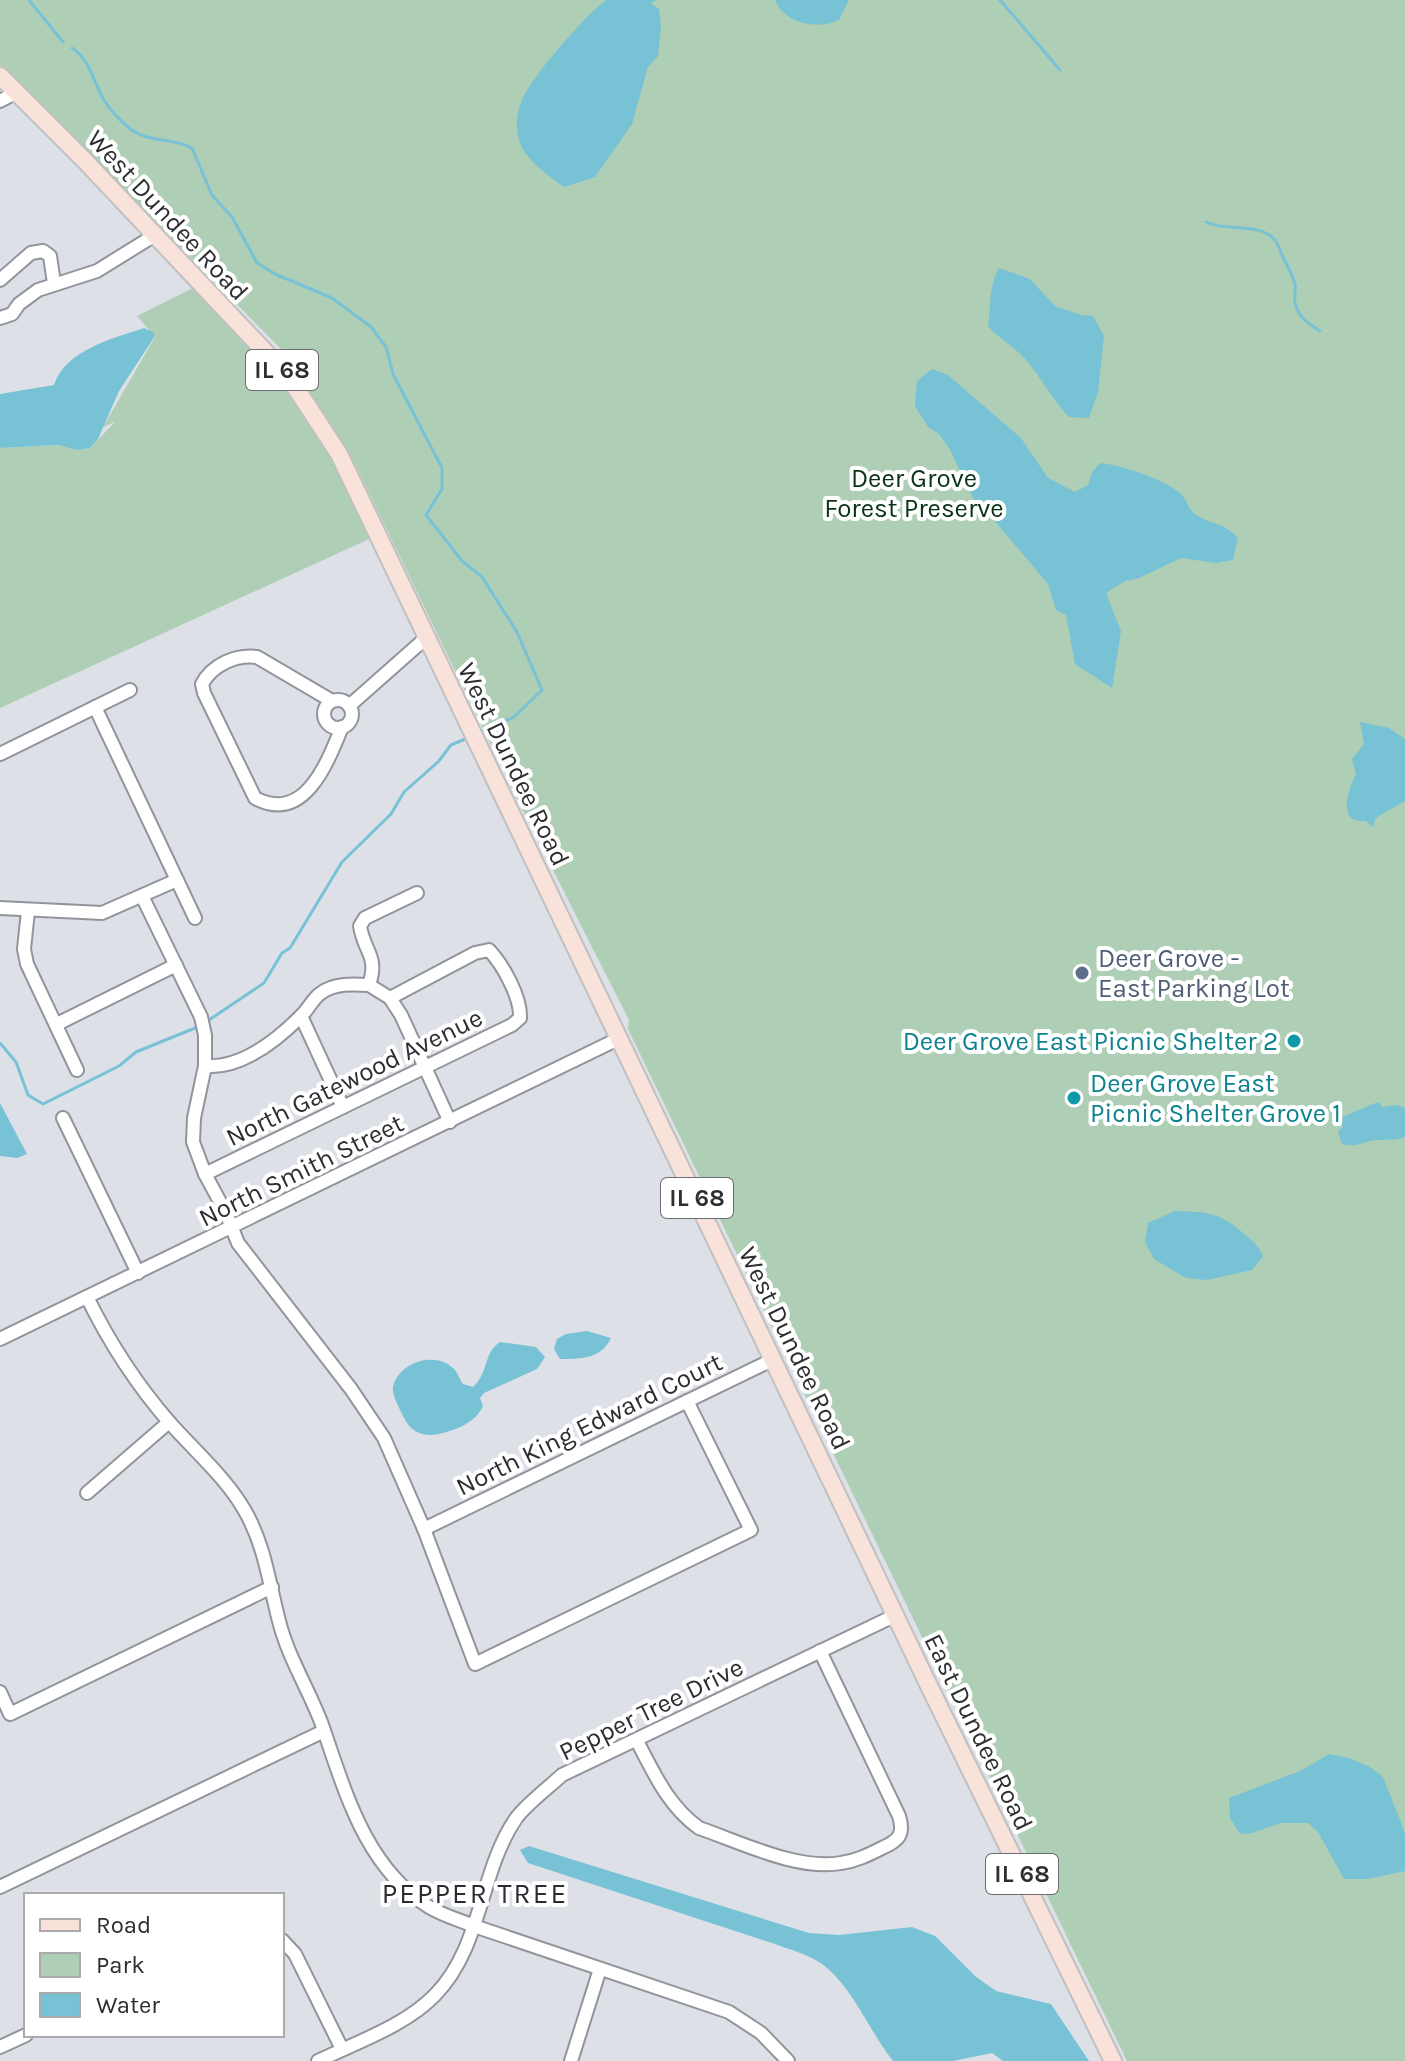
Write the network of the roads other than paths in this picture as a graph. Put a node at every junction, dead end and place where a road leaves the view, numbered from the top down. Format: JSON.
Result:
{"nodes":[{"id":1,"x":0,"y":76,"type":"edge"},
{"id":2,"x":17,"y":92,"type":"junction"},
{"id":3,"x":0,"y":101,"type":"edge"},
{"id":4,"x":155,"y":235,"type":"junction"},
{"id":5,"x":0,"y":280,"type":"edge"},
{"id":6,"x":54,"y":283,"type":"junction"},
{"id":7,"x":0,"y":318,"type":"edge"},
{"id":8,"x":427,"y":637,"type":"junction"},
{"id":9,"x":130,"y":690,"type":"dead end"},
{"id":10,"x":332,"y":701,"type":"junction"},
{"id":11,"x":349,"y":706,"type":"junction"},
{"id":12,"x":95,"y":707,"type":"junction"},
{"id":13,"x":342,"y":727,"type":"junction"},
{"id":14,"x":0,"y":754,"type":"edge"},
{"id":15,"x":177,"y":880,"type":"junction"},
{"id":16,"x":417,"y":893,"type":"dead end"},
{"id":17,"x":142,"y":896,"type":"junction"},
{"id":18,"x":0,"y":908,"type":"edge"},
{"id":19,"x":28,"y":911,"type":"junction"},
{"id":20,"x":195,"y":918,"type":"dead end"},
{"id":21,"x":176,"y":965,"type":"junction"},
{"id":22,"x":369,"y":985,"type":"junction"},
{"id":23,"x":390,"y":998,"type":"junction"},
{"id":24,"x":301,"y":1016,"type":"junction"},
{"id":25,"x":57,"y":1024,"type":"junction"},
{"id":26,"x":620,"y":1038,"type":"junction"},
{"id":27,"x":205,"y":1066,"type":"junction"},
{"id":28,"x":424,"y":1069,"type":"junction"},
{"id":29,"x":77,"y":1070,"type":"dead end"},
{"id":30,"x":343,"y":1107,"type":"junction"},
{"id":31,"x":63,"y":1118,"type":"dead end"},
{"id":32,"x":450,"y":1122,"type":"junction"},
{"id":33,"x":205,"y":1174,"type":"junction"},
{"id":34,"x":232,"y":1228,"type":"junction"},
{"id":35,"x":138,"y":1273,"type":"junction"},
{"id":36,"x":87,"y":1297,"type":"junction"},
{"id":37,"x":0,"y":1339,"type":"edge"},
{"id":38,"x":774,"y":1359,"type":"junction"},
{"id":39,"x":687,"y":1401,"type":"junction"},
{"id":40,"x":169,"y":1422,"type":"junction"},
{"id":41,"x":87,"y":1493,"type":"dead end"},
{"id":42,"x":424,"y":1529,"type":"junction"},
{"id":43,"x":867,"y":1553,"type":"joint"},
{"id":44,"x":272,"y":1587,"type":"junction"},
{"id":45,"x":896,"y":1615,"type":"junction"},
{"id":46,"x":820,"y":1651,"type":"junction"},
{"id":47,"x":0,"y":1692,"type":"edge"},
{"id":48,"x":324,"y":1731,"type":"junction"},
{"id":49,"x":637,"y":1741,"type":"junction"},
{"id":50,"x":0,"y":1887,"type":"edge"},
{"id":51,"x":474,"y":1926,"type":"junction"},
{"id":52,"x":284,"y":1942,"type":"edge"},
{"id":53,"x":600,"y":1969,"type":"junction"},
{"id":54,"x":24,"y":2036,"type":"edge"},
{"id":55,"x":0,"y":2047,"type":"edge"},
{"id":56,"x":342,"y":2049,"type":"junction"},
{"id":57,"x":318,"y":2061,"type":"edge"},
{"id":58,"x":571,"y":2061,"type":"edge"},
{"id":59,"x":788,"y":2061,"type":"edge"},
{"id":60,"x":1113,"y":2061,"type":"edge"}],
"edges":[{"from":1,"to":2,"type":"main road","name":"West Dundee Road","number":"IL 68"},
{"from":2,"to":3,"type":"street"},
{"from":2,"to":4,"type":"main road","name":"West Dundee Road","number":"IL 68"},
{"from":4,"to":6,"type":"street"},
{"from":4,"to":8,"type":"main road","name":"West Dundee Road","number":"IL 68"},
{"from":5,"to":6,"type":"street"},
{"from":6,"to":7,"type":"street"},
{"from":8,"to":11,"type":"street"},
{"from":8,"to":26,"type":"main road","name":"West Dundee Road","number":"IL 68"},
{"from":9,"to":12,"type":"street"},
{"from":10,"to":11,"type":"street"},
{"from":10,"to":13,"type":"street"},
{"from":10,"to":13,"type":"street"},
{"from":11,"to":13,"type":"street"},
{"from":12,"to":14,"type":"street"},
{"from":12,"to":15,"type":"street"},
{"from":15,"to":17,"type":"street"},
{"from":15,"to":20,"type":"street"},
{"from":16,"to":22,"type":"street"},
{"from":17,"to":19,"type":"street"},
{"from":17,"to":21,"type":"street"},
{"from":18,"to":19,"type":"street"},
{"from":19,"to":25,"type":"street"},
{"from":21,"to":25,"type":"street"},
{"from":21,"to":27,"type":"street"},
{"from":22,"to":23,"type":"street"},
{"from":22,"to":24,"type":"street"},
{"from":23,"to":28,"type":"street"},
{"from":23,"to":28,"type":"street","name":"North Gatewood Avenue"},
{"from":24,"to":27,"type":"street"},
{"from":24,"to":30,"type":"street"},
{"from":25,"to":29,"type":"street"},
{"from":26,"to":32,"type":"street","name":"North Smith Street"},
{"from":26,"to":38,"type":"main road","name":"West Dundee Road","number":"IL 68"},
{"from":27,"to":33,"type":"street"},
{"from":28,"to":30,"type":"street","name":"North Gatewood Avenue"},
{"from":28,"to":32,"type":"street"},
{"from":30,"to":33,"type":"street","name":"North Gatewood Avenue"},
{"from":31,"to":35,"type":"street"},
{"from":32,"to":34,"type":"street","name":"North Smith Street"},
{"from":33,"to":34,"type":"street"},
{"from":34,"to":35,"type":"street","name":"North Smith Street"},
{"from":34,"to":42,"type":"street"},
{"from":35,"to":36,"type":"street","name":"North Smith Street"},
{"from":36,"to":37,"type":"street","name":"North Smith Street"},
{"from":36,"to":40,"type":"street"},
{"from":38,"to":39,"type":"street","name":"North King Edward Court"},
{"from":38,"to":43,"type":"main road","name":"West Dundee Road","number":"IL 68"},
{"from":39,"to":42,"type":"street","name":"North King Edward Court"},
{"from":39,"to":42,"type":"street"},
{"from":40,"to":41,"type":"street"},
{"from":40,"to":44,"type":"street"},
{"from":43,"to":45,"type":"main road","name":"East Dundee Road","number":"IL 68"},
{"from":44,"to":47,"type":"street"},
{"from":44,"to":48,"type":"street"},
{"from":45,"to":46,"type":"street","name":"Pepper Tree Drive"},
{"from":45,"to":60,"type":"main road","name":"East Dundee Road","number":"IL 68"},
{"from":46,"to":49,"type":"street","name":"Pepper Tree Drive"},
{"from":46,"to":49,"type":"street"},
{"from":48,"to":50,"type":"street"},
{"from":48,"to":51,"type":"street"},
{"from":49,"to":51,"type":"street","name":"Pepper Tree Drive"},
{"from":51,"to":53,"type":"street"},
{"from":51,"to":56,"type":"street","name":"Pepper Tree Drive"},
{"from":52,"to":56,"type":"street"},
{"from":53,"to":58,"type":"street"},
{"from":53,"to":59,"type":"street"},
{"from":54,"to":55,"type":"street"},
{"from":56,"to":57,"type":"street","name":"Pepper Tree Drive"}]}
